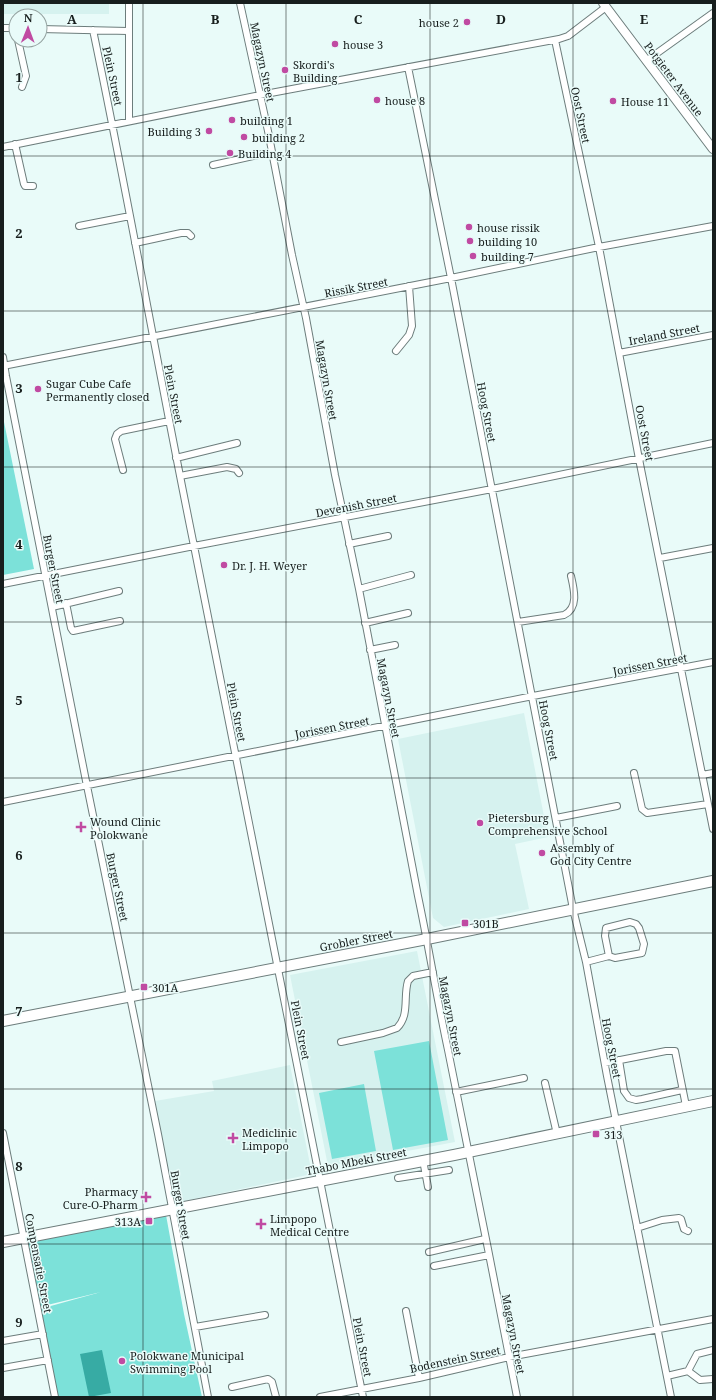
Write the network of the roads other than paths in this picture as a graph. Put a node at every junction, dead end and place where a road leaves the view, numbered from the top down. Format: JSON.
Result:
{"nodes":[{"id":1,"x":129,"y":3,"type":"edge"},
{"id":2,"x":240,"y":3,"type":"edge"},
{"id":3,"x":604,"y":5,"type":"edge"},
{"id":4,"x":713,"y":13,"type":"edge"},
{"id":5,"x":48,"y":29,"type":"edge"},
{"id":6,"x":93,"y":30,"type":"junction"},
{"id":7,"x":128,"y":31,"type":"junction"},
{"id":8,"x":555,"y":40,"type":"junction"},
{"id":9,"x":20,"y":48,"type":"edge"},
{"id":10,"x":646,"y":60,"type":"junction"},
{"id":11,"x":408,"y":67,"type":"junction"},
{"id":12,"x":22,"y":87,"type":"dead end"},
{"id":13,"x":260,"y":95,"type":"junction"},
{"id":14,"x":129,"y":120,"type":"junction"},
{"id":15,"x":112,"y":124,"type":"junction"},
{"id":16,"x":16,"y":144,"type":"junction"},
{"id":17,"x":3,"y":147,"type":"edge"},
{"id":18,"x":713,"y":149,"type":"edge"},
{"id":19,"x":272,"y":152,"type":"junction"},
{"id":20,"x":213,"y":165,"type":"dead end"},
{"id":21,"x":33,"y":186,"type":"dead end"},
{"id":22,"x":130,"y":216,"type":"junction"},
{"id":23,"x":79,"y":226,"type":"dead end"},
{"id":24,"x":713,"y":226,"type":"edge"},
{"id":25,"x":191,"y":236,"type":"dead end"},
{"id":26,"x":135,"y":243,"type":"junction"},
{"id":27,"x":599,"y":247,"type":"junction"},
{"id":28,"x":451,"y":278,"type":"junction"},
{"id":29,"x":409,"y":286,"type":"junction"},
{"id":30,"x":303,"y":307,"type":"junction"},
{"id":31,"x":713,"y":335,"type":"edge"},
{"id":32,"x":153,"y":337,"type":"junction"},
{"id":33,"x":396,"y":351,"type":"dead end"},
{"id":34,"x":619,"y":354,"type":"junction"},
{"id":35,"x":3,"y":357,"type":"edge"},
{"id":36,"x":4,"y":366,"type":"edge"},
{"id":37,"x":169,"y":421,"type":"junction"},
{"id":38,"x":237,"y":443,"type":"dead end"},
{"id":39,"x":713,"y":443,"type":"edge"},
{"id":40,"x":176,"y":458,"type":"junction"},
{"id":41,"x":639,"y":459,"type":"junction"},
{"id":42,"x":123,"y":470,"type":"dead end"},
{"id":43,"x":238,"y":473,"type":"dead end"},
{"id":44,"x":180,"y":476,"type":"junction"},
{"id":45,"x":492,"y":489,"type":"junction"},
{"id":46,"x":345,"y":517,"type":"junction"},
{"id":47,"x":388,"y":536,"type":"dead end"},
{"id":48,"x":350,"y":544,"type":"junction"},
{"id":49,"x":194,"y":546,"type":"junction"},
{"id":50,"x":713,"y":548,"type":"edge"},
{"id":51,"x":660,"y":558,"type":"junction"},
{"id":52,"x":411,"y":575,"type":"dead end"},
{"id":53,"x":46,"y":576,"type":"junction"},
{"id":54,"x":571,"y":576,"type":"dead end"},
{"id":55,"x":3,"y":584,"type":"edge"},
{"id":56,"x":359,"y":589,"type":"junction"},
{"id":57,"x":119,"y":591,"type":"dead end"},
{"id":58,"x":66,"y":603,"type":"junction"},
{"id":59,"x":52,"y":607,"type":"junction"},
{"id":60,"x":408,"y":613,"type":"dead end"},
{"id":61,"x":120,"y":621,"type":"dead end"},
{"id":62,"x":518,"y":622,"type":"junction"},
{"id":63,"x":365,"y":623,"type":"junction"},
{"id":64,"x":396,"y":645,"type":"dead end"},
{"id":65,"x":370,"y":650,"type":"junction"},
{"id":66,"x":713,"y":662,"type":"edge"},
{"id":67,"x":681,"y":669,"type":"junction"},
{"id":68,"x":533,"y":696,"type":"junction"},
{"id":69,"x":385,"y":726,"type":"junction"},
{"id":70,"x":236,"y":755,"type":"junction"},
{"id":71,"x":634,"y":773,"type":"dead end"},
{"id":72,"x":713,"y":773,"type":"edge"},
{"id":73,"x":702,"y":775,"type":"junction"},
{"id":74,"x":87,"y":785,"type":"junction"},
{"id":75,"x":3,"y":802,"type":"edge"},
{"id":76,"x":708,"y":804,"type":"junction"},
{"id":77,"x":617,"y":806,"type":"dead end"},
{"id":78,"x":556,"y":818,"type":"junction"},
{"id":79,"x":713,"y":829,"type":"edge"},
{"id":80,"x":713,"y":881,"type":"edge"},
{"id":81,"x":573,"y":909,"type":"junction"},
{"id":82,"x":427,"y":939,"type":"junction"},
{"id":83,"x":609,"y":956,"type":"junction"},
{"id":84,"x":586,"y":962,"type":"junction"},
{"id":85,"x":278,"y":967,"type":"junction"},
{"id":86,"x":433,"y":972,"type":"junction"},
{"id":87,"x":130,"y":996,"type":"junction"},
{"id":88,"x":3,"y":1021,"type":"edge"},
{"id":89,"x":341,"y":1042,"type":"dead end"},
{"id":90,"x":619,"y":1060,"type":"junction"},
{"id":91,"x":604,"y":1063,"type":"junction"},
{"id":92,"x":524,"y":1078,"type":"dead end"},
{"id":93,"x":545,"y":1083,"type":"dead end"},
{"id":94,"x":682,"y":1090,"type":"junction"},
{"id":95,"x":456,"y":1092,"type":"junction"},
{"id":96,"x":713,"y":1101,"type":"edge"},
{"id":97,"x":686,"y":1106,"type":"junction"},
{"id":98,"x":617,"y":1121,"type":"junction"},
{"id":99,"x":3,"y":1133,"type":"edge"},
{"id":100,"x":557,"y":1134,"type":"junction"},
{"id":101,"x":468,"y":1151,"type":"junction"},
{"id":102,"x":423,"y":1160,"type":"junction"},
{"id":103,"x":449,"y":1170,"type":"dead end"},
{"id":104,"x":426,"y":1174,"type":"junction"},
{"id":105,"x":398,"y":1178,"type":"dead end"},
{"id":106,"x":321,"y":1180,"type":"junction"},
{"id":107,"x":428,"y":1187,"type":"dead end"},
{"id":108,"x":172,"y":1209,"type":"junction"},
{"id":109,"x":637,"y":1228,"type":"junction"},
{"id":110,"x":688,"y":1231,"type":"dead end"},
{"id":111,"x":24,"y":1238,"type":"junction"},
{"id":112,"x":485,"y":1239,"type":"junction"},
{"id":113,"x":3,"y":1242,"type":"edge"},
{"id":114,"x":428,"y":1252,"type":"dead end"},
{"id":115,"x":488,"y":1255,"type":"junction"},
{"id":116,"x":434,"y":1266,"type":"dead end"},
{"id":117,"x":406,"y":1311,"type":"dead end"},
{"id":118,"x":265,"y":1315,"type":"dead end"},
{"id":119,"x":713,"y":1319,"type":"edge"},
{"id":120,"x":195,"y":1327,"type":"junction"},
{"id":121,"x":658,"y":1330,"type":"junction"},
{"id":122,"x":42,"y":1334,"type":"junction"},
{"id":123,"x":3,"y":1340,"type":"edge"},
{"id":124,"x":713,"y":1350,"type":"edge"},
{"id":125,"x":508,"y":1357,"type":"junction"},
{"id":126,"x":48,"y":1360,"type":"junction"},
{"id":127,"x":3,"y":1368,"type":"edge"},
{"id":128,"x":688,"y":1371,"type":"junction"},
{"id":129,"x":667,"y":1376,"type":"junction"},
{"id":130,"x":419,"y":1378,"type":"junction"},
{"id":131,"x":713,"y":1379,"type":"edge"},
{"id":132,"x":232,"y":1387,"type":"dead end"},
{"id":133,"x":361,"y":1389,"type":"junction"},
{"id":134,"x":55,"y":1397,"type":"edge"},
{"id":135,"x":208,"y":1397,"type":"edge"},
{"id":136,"x":276,"y":1397,"type":"edge"},
{"id":137,"x":320,"y":1397,"type":"edge"},
{"id":138,"x":363,"y":1397,"type":"edge"},
{"id":139,"x":517,"y":1397,"type":"edge"},
{"id":140,"x":671,"y":1397,"type":"edge"}],
"edges":[{"from":1,"to":7,"type":"street","name":"Plein Street"},
{"from":2,"to":13,"type":"street","name":"Magazyn Street"},
{"from":3,"to":8,"type":"street"},
{"from":3,"to":10,"type":"street","name":"Potgieter Avenue"},
{"from":4,"to":10,"type":"street"},
{"from":5,"to":6,"type":"street"},
{"from":6,"to":7,"type":"street"},
{"from":6,"to":15,"type":"street","name":"Plein Street"},
{"from":7,"to":14,"type":"street","name":"Plein Street"},
{"from":8,"to":11,"type":"street"},
{"from":8,"to":27,"type":"street","name":"Oost Street"},
{"from":9,"to":12,"type":"street"},
{"from":10,"to":18,"type":"street","name":"Potgieter Avenue"},
{"from":11,"to":13,"type":"street"},
{"from":11,"to":28,"type":"street","name":"Hoog Street"},
{"from":13,"to":14,"type":"street"},
{"from":13,"to":19,"type":"street","name":"Magazyn Street"},
{"from":14,"to":15,"type":"street"},
{"from":15,"to":16,"type":"street"},
{"from":15,"to":22,"type":"street","name":"Plein Street"},
{"from":16,"to":17,"type":"street"},
{"from":16,"to":21,"type":"street"},
{"from":19,"to":20,"type":"street"},
{"from":19,"to":30,"type":"street","name":"Magazyn Street"},
{"from":22,"to":23,"type":"street"},
{"from":22,"to":26,"type":"street","name":"Plein Street"},
{"from":24,"to":27,"type":"street","name":"Rissik Street"},
{"from":25,"to":26,"type":"street"},
{"from":26,"to":32,"type":"street","name":"Plein Street"},
{"from":27,"to":28,"type":"street","name":"Rissik Street"},
{"from":27,"to":34,"type":"street","name":"Oost Street"},
{"from":28,"to":29,"type":"street","name":"Rissik Street"},
{"from":28,"to":45,"type":"street","name":"Hoog Street"},
{"from":29,"to":30,"type":"street","name":"Rissik Street"},
{"from":29,"to":33,"type":"street"},
{"from":30,"to":32,"type":"street","name":"Rissik Street"},
{"from":30,"to":46,"type":"street","name":"Magazyn Street"},
{"from":31,"to":34,"type":"street","name":"Ireland Street"},
{"from":32,"to":36,"type":"street","name":"Rissik Street"},
{"from":32,"to":37,"type":"street","name":"Plein Street"},
{"from":34,"to":41,"type":"street","name":"Oost Street"},
{"from":35,"to":36,"type":"street","name":"Burger Street"},
{"from":36,"to":53,"type":"street","name":"Burger Street"},
{"from":37,"to":40,"type":"street","name":"Plein Street"},
{"from":37,"to":42,"type":"street"},
{"from":38,"to":40,"type":"street"},
{"from":39,"to":41,"type":"street","name":"Devenish Street"},
{"from":40,"to":44,"type":"street","name":"Plein Street"},
{"from":41,"to":45,"type":"street","name":"Devenish Street"},
{"from":41,"to":51,"type":"street","name":"Oost Street"},
{"from":43,"to":44,"type":"street"},
{"from":44,"to":49,"type":"street","name":"Plein Street"},
{"from":45,"to":46,"type":"street","name":"Devenish Street"},
{"from":45,"to":62,"type":"street","name":"Hoog Street"},
{"from":46,"to":48,"type":"street","name":"Magazyn Street"},
{"from":46,"to":49,"type":"street","name":"Devenish Street"},
{"from":47,"to":48,"type":"street"},
{"from":48,"to":56,"type":"street","name":"Magazyn Street"},
{"from":49,"to":53,"type":"street","name":"Devenish Street"},
{"from":49,"to":70,"type":"street","name":"Plein Street"},
{"from":50,"to":51,"type":"street"},
{"from":51,"to":67,"type":"street","name":"Oost Street"},
{"from":52,"to":56,"type":"street"},
{"from":53,"to":55,"type":"street","name":"Devenish Street"},
{"from":53,"to":59,"type":"street","name":"Burger Street"},
{"from":54,"to":62,"type":"street"},
{"from":56,"to":63,"type":"street","name":"Magazyn Street"},
{"from":57,"to":58,"type":"street"},
{"from":58,"to":59,"type":"street"},
{"from":58,"to":61,"type":"street"},
{"from":59,"to":74,"type":"street","name":"Burger Street"},
{"from":60,"to":63,"type":"street"},
{"from":62,"to":68,"type":"street","name":"Hoog Street"},
{"from":63,"to":65,"type":"street","name":"Magazyn Street"},
{"from":64,"to":65,"type":"street"},
{"from":65,"to":69,"type":"street","name":"Magazyn Street"},
{"from":66,"to":67,"type":"street","name":"Jorissen Street"},
{"from":67,"to":68,"type":"street","name":"Jorissen Street"},
{"from":67,"to":73,"type":"street","name":"Oost Street"},
{"from":68,"to":69,"type":"street","name":"Jorissen Street"},
{"from":68,"to":78,"type":"street","name":"Hoog Street"},
{"from":69,"to":70,"type":"street","name":"Jorissen Street"},
{"from":69,"to":82,"type":"street","name":"Magazyn Street"},
{"from":70,"to":74,"type":"street","name":"Jorissen Street"},
{"from":70,"to":85,"type":"street","name":"Plein Street"},
{"from":71,"to":76,"type":"street"},
{"from":72,"to":73,"type":"street"},
{"from":73,"to":76,"type":"street","name":"Oost Street"},
{"from":74,"to":75,"type":"street","name":"Jorissen Street"},
{"from":74,"to":87,"type":"street","name":"Burger Street"},
{"from":76,"to":79,"type":"street","name":"Oost Street"},
{"from":77,"to":78,"type":"street"},
{"from":78,"to":81,"type":"street","name":"Hoog Street"},
{"from":80,"to":81,"type":"main road","name":"Grobler Street"},
{"from":81,"to":82,"type":"main road","name":"Grobler Street"},
{"from":81,"to":84,"type":"street","name":"Hoog Street"},
{"from":82,"to":85,"type":"main road","name":"Grobler Street"},
{"from":82,"to":86,"type":"street","name":"Magazyn Street"},
{"from":83,"to":83,"type":"street"},
{"from":83,"to":84,"type":"street"},
{"from":84,"to":91,"type":"street","name":"Hoog Street"},
{"from":85,"to":87,"type":"main road","name":"Grobler Street"},
{"from":85,"to":106,"type":"street","name":"Plein Street"},
{"from":86,"to":89,"type":"street"},
{"from":86,"to":95,"type":"street","name":"Magazyn Street"},
{"from":87,"to":88,"type":"main road","name":"Grobler Street"},
{"from":87,"to":108,"type":"street","name":"Burger Street"},
{"from":90,"to":91,"type":"street"},
{"from":90,"to":94,"type":"street"},
{"from":90,"to":94,"type":"street"},
{"from":91,"to":98,"type":"street","name":"Hoog Street"},
{"from":92,"to":95,"type":"street"},
{"from":93,"to":100,"type":"street"},
{"from":94,"to":97,"type":"street"},
{"from":95,"to":101,"type":"street","name":"Magazyn Street"},
{"from":96,"to":97,"type":"main road","name":"Thabo Mbeki Street"},
{"from":97,"to":98,"type":"main road","name":"Thabo Mbeki Street"},
{"from":98,"to":100,"type":"main road","name":"Thabo Mbeki Street"},
{"from":98,"to":109,"type":"street","name":"Hoog Street"},
{"from":99,"to":111,"type":"street","name":"Compensatie Street"},
{"from":100,"to":101,"type":"main road","name":"Thabo Mbeki Street"},
{"from":101,"to":102,"type":"main road","name":"Thabo Mbeki Street"},
{"from":101,"to":112,"type":"street","name":"Magazyn Street"},
{"from":102,"to":104,"type":"street"},
{"from":102,"to":106,"type":"main road","name":"Thabo Mbeki Street"},
{"from":103,"to":104,"type":"street"},
{"from":104,"to":105,"type":"street"},
{"from":104,"to":107,"type":"street"},
{"from":106,"to":108,"type":"main road","name":"Thabo Mbeki Street"},
{"from":106,"to":133,"type":"street","name":"Plein Street"},
{"from":108,"to":111,"type":"main road","name":"Thabo Mbeki Street"},
{"from":108,"to":120,"type":"street","name":"Burger Street"},
{"from":109,"to":110,"type":"street"},
{"from":109,"to":121,"type":"street","name":"Hoog Street"},
{"from":111,"to":113,"type":"main road","name":"Thabo Mbeki Street"},
{"from":111,"to":122,"type":"street","name":"Compensatie Street"},
{"from":112,"to":114,"type":"street"},
{"from":112,"to":115,"type":"street","name":"Magazyn Street"},
{"from":115,"to":116,"type":"street"},
{"from":115,"to":125,"type":"street","name":"Magazyn Street"},
{"from":117,"to":130,"type":"street"},
{"from":118,"to":120,"type":"street"},
{"from":119,"to":121,"type":"street","name":"Bodenstein Street"},
{"from":120,"to":135,"type":"street","name":"Burger Street"},
{"from":121,"to":125,"type":"street","name":"Bodenstein Street"},
{"from":121,"to":129,"type":"street","name":"Hoog Street"},
{"from":122,"to":123,"type":"street"},
{"from":122,"to":126,"type":"street","name":"Compensatie Street"},
{"from":124,"to":128,"type":"street"},
{"from":125,"to":130,"type":"street","name":"Bodenstein Street"},
{"from":125,"to":139,"type":"street","name":"Magazyn Street"},
{"from":126,"to":127,"type":"street"},
{"from":126,"to":134,"type":"street","name":"Compensatie Street"},
{"from":128,"to":129,"type":"street"},
{"from":128,"to":131,"type":"street"},
{"from":129,"to":140,"type":"street","name":"Hoog Street"},
{"from":130,"to":133,"type":"street","name":"Bodenstein Street"},
{"from":132,"to":136,"type":"street"},
{"from":133,"to":137,"type":"street","name":"Bodenstein Street"},
{"from":133,"to":138,"type":"street","name":"Plein Street"}]}
